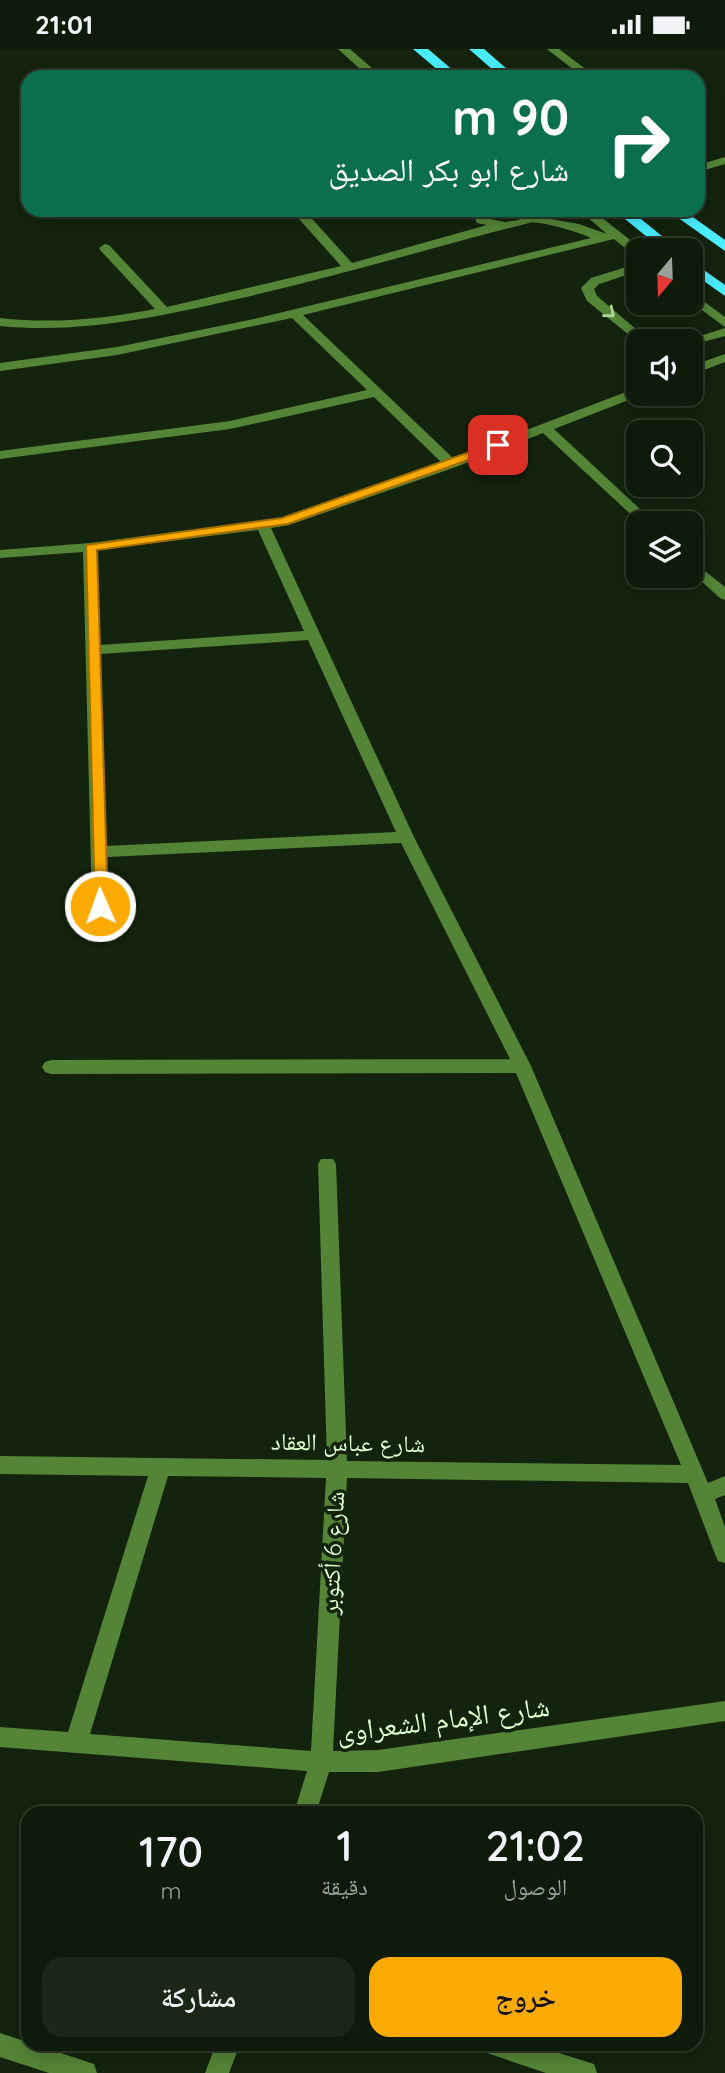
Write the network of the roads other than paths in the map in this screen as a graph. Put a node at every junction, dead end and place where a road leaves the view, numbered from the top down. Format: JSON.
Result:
{"nodes":[{"id":1,"x":343,"y":49,"type":"edge"},
{"id":2,"x":420,"y":49,"type":"edge"},
{"id":3,"x":476,"y":49,"type":"edge"},
{"id":4,"x":552,"y":49,"type":"edge"},
{"id":5,"x":368,"y":70,"type":"edge"},
{"id":6,"x":446,"y":70,"type":"edge"},
{"id":7,"x":501,"y":70,"type":"edge"},
{"id":8,"x":580,"y":70,"type":"edge"},
{"id":9,"x":725,"y":159,"type":"edge"},
{"id":10,"x":705,"y":168,"type":"edge"},
{"id":11,"x":303,"y":217,"type":"edge"},
{"id":12,"x":480,"y":217,"type":"edge"},
{"id":13,"x":526,"y":217,"type":"edge"},
{"id":14,"x":537,"y":217,"type":"edge"},
{"id":15,"x":592,"y":217,"type":"edge"},
{"id":16,"x":630,"y":217,"type":"edge"},
{"id":17,"x":684,"y":217,"type":"edge"},
{"id":18,"x":496,"y":226,"type":"junction"},
{"id":19,"x":610,"y":237,"type":"junction"},
{"id":20,"x":657,"y":238,"type":"edge"},
{"id":21,"x":626,"y":246,"type":"edge"},
{"id":22,"x":725,"y":247,"type":"edge"},
{"id":23,"x":105,"y":248,"type":"dead end"},
{"id":24,"x":349,"y":267,"type":"junction"},
{"id":25,"x":626,"y":271,"type":"edge"},
{"id":26,"x":704,"y":275,"type":"edge"},
{"id":27,"x":725,"y":292,"type":"edge"},
{"id":28,"x":704,"y":306,"type":"edge"},
{"id":29,"x":164,"y":311,"type":"junction"},
{"id":30,"x":295,"y":313,"type":"junction"},
{"id":31,"x":0,"y":322,"type":"edge"},
{"id":32,"x":725,"y":323,"type":"edge"},
{"id":33,"x":630,"y":329,"type":"edge"},
{"id":34,"x":725,"y":332,"type":"edge"},
{"id":35,"x":703,"y":338,"type":"edge"},
{"id":36,"x":725,"y":358,"type":"edge"},
{"id":37,"x":2,"y":366,"type":"edge"},
{"id":38,"x":703,"y":366,"type":"edge"},
{"id":39,"x":377,"y":392,"type":"junction"},
{"id":40,"x":626,"y":396,"type":"edge"},
{"id":41,"x":544,"y":427,"type":"junction"},
{"id":42,"x":0,"y":455,"type":"edge"},
{"id":43,"x":451,"y":464,"type":"junction"},
{"id":44,"x":635,"y":511,"type":"edge"},
{"id":45,"x":264,"y":527,"type":"junction"},
{"id":46,"x":90,"y":547,"type":"junction"},
{"id":47,"x":0,"y":555,"type":"edge"},
{"id":48,"x":703,"y":575,"type":"edge"},
{"id":49,"x":725,"y":595,"type":"edge"},
{"id":50,"x":313,"y":635,"type":"junction"},
{"id":51,"x":93,"y":650,"type":"junction"},
{"id":52,"x":405,"y":837,"type":"junction"},
{"id":53,"x":99,"y":852,"type":"junction"},
{"id":54,"x":100,"y":906,"type":"dead end"},
{"id":55,"x":522,"y":1066,"type":"junction"},
{"id":56,"x":51,"y":1067,"type":"dead end"},
{"id":57,"x":327,"y":1164,"type":"dead end"},
{"id":58,"x":0,"y":1465,"type":"edge"},
{"id":59,"x":161,"y":1467,"type":"junction"},
{"id":60,"x":337,"y":1469,"type":"junction"},
{"id":61,"x":695,"y":1474,"type":"junction"},
{"id":62,"x":725,"y":1485,"type":"edge"},
{"id":63,"x":703,"y":1495,"type":"junction"},
{"id":64,"x":725,"y":1554,"type":"edge"},
{"id":65,"x":725,"y":1711,"type":"edge"},
{"id":66,"x":0,"y":1737,"type":"edge"},
{"id":67,"x":76,"y":1743,"type":"junction"},
{"id":68,"x":321,"y":1762,"type":"junction"},
{"id":69,"x":307,"y":1806,"type":"edge"},
{"id":70,"x":0,"y":2045,"type":"edge"},
{"id":71,"x":225,"y":2051,"type":"edge"},
{"id":72,"x":514,"y":2051,"type":"edge"},
{"id":73,"x":85,"y":2073,"type":"edge"},
{"id":74,"x":217,"y":2073,"type":"edge"},
{"id":75,"x":585,"y":2073,"type":"edge"}],
"edges":[{"from":1,"to":5,"type":"street"},
{"from":2,"to":6,"type":"highway"},
{"from":3,"to":7,"type":"highway"},
{"from":4,"to":8,"type":"street"},
{"from":9,"to":10,"type":"street"},
{"from":11,"to":24,"type":"street"},
{"from":12,"to":18,"type":"street"},
{"from":13,"to":18,"type":"street"},
{"from":14,"to":19,"type":"street"},
{"from":15,"to":19,"type":"street"},
{"from":16,"to":20,"type":"highway"},
{"from":17,"to":22,"type":"highway"},
{"from":18,"to":24,"type":"street"},
{"from":19,"to":21,"type":"street"},
{"from":19,"to":30,"type":"street"},
{"from":23,"to":29,"type":"street"},
{"from":24,"to":29,"type":"street"},
{"from":25,"to":33,"type":"street","one_way":true},
{"from":26,"to":27,"type":"highway"},
{"from":28,"to":32,"type":"street"},
{"from":29,"to":31,"type":"street"},
{"from":30,"to":37,"type":"street"},
{"from":30,"to":39,"type":"street"},
{"from":34,"to":35,"type":"street"},
{"from":36,"to":38,"type":"street"},
{"from":39,"to":42,"type":"street"},
{"from":39,"to":43,"type":"street"},
{"from":40,"to":41,"type":"street"},
{"from":41,"to":43,"type":"street"},
{"from":41,"to":44,"type":"street"},
{"from":43,"to":45,"type":"street"},
{"from":45,"to":46,"type":"street"},
{"from":45,"to":50,"type":"street"},
{"from":46,"to":47,"type":"street"},
{"from":46,"to":51,"type":"street"},
{"from":48,"to":49,"type":"street"},
{"from":50,"to":51,"type":"street"},
{"from":50,"to":52,"type":"street"},
{"from":51,"to":53,"type":"street"},
{"from":52,"to":53,"type":"street"},
{"from":52,"to":55,"type":"street"},
{"from":53,"to":54,"type":"street"},
{"from":55,"to":56,"type":"street"},
{"from":55,"to":61,"type":"street"},
{"from":57,"to":60,"type":"street","name":"شارع 6 أكتوبر"},
{"from":58,"to":59,"type":"street","name":"شارع عباس العقاد"},
{"from":59,"to":60,"type":"street","name":"شارع عباس العقاد"},
{"from":59,"to":67,"type":"street"},
{"from":60,"to":61,"type":"street","name":"شارع عباس العقاد"},
{"from":60,"to":68,"type":"street","name":"شارع 6 أكتوبر"},
{"from":61,"to":63,"type":"street"},
{"from":62,"to":63,"type":"street"},
{"from":63,"to":64,"type":"street"},
{"from":65,"to":68,"type":"street","name":"شارع الإمام الشعراوى"},
{"from":66,"to":67,"type":"street","name":"شارع الإمام الشعراوى"},
{"from":67,"to":68,"type":"street","name":"شارع الإمام الشعراوى"},
{"from":68,"to":69,"type":"street","name":"شارع 6 أكتوبر"},
{"from":70,"to":73,"type":"street"},
{"from":71,"to":74,"type":"street"},
{"from":72,"to":75,"type":"street"}]}
